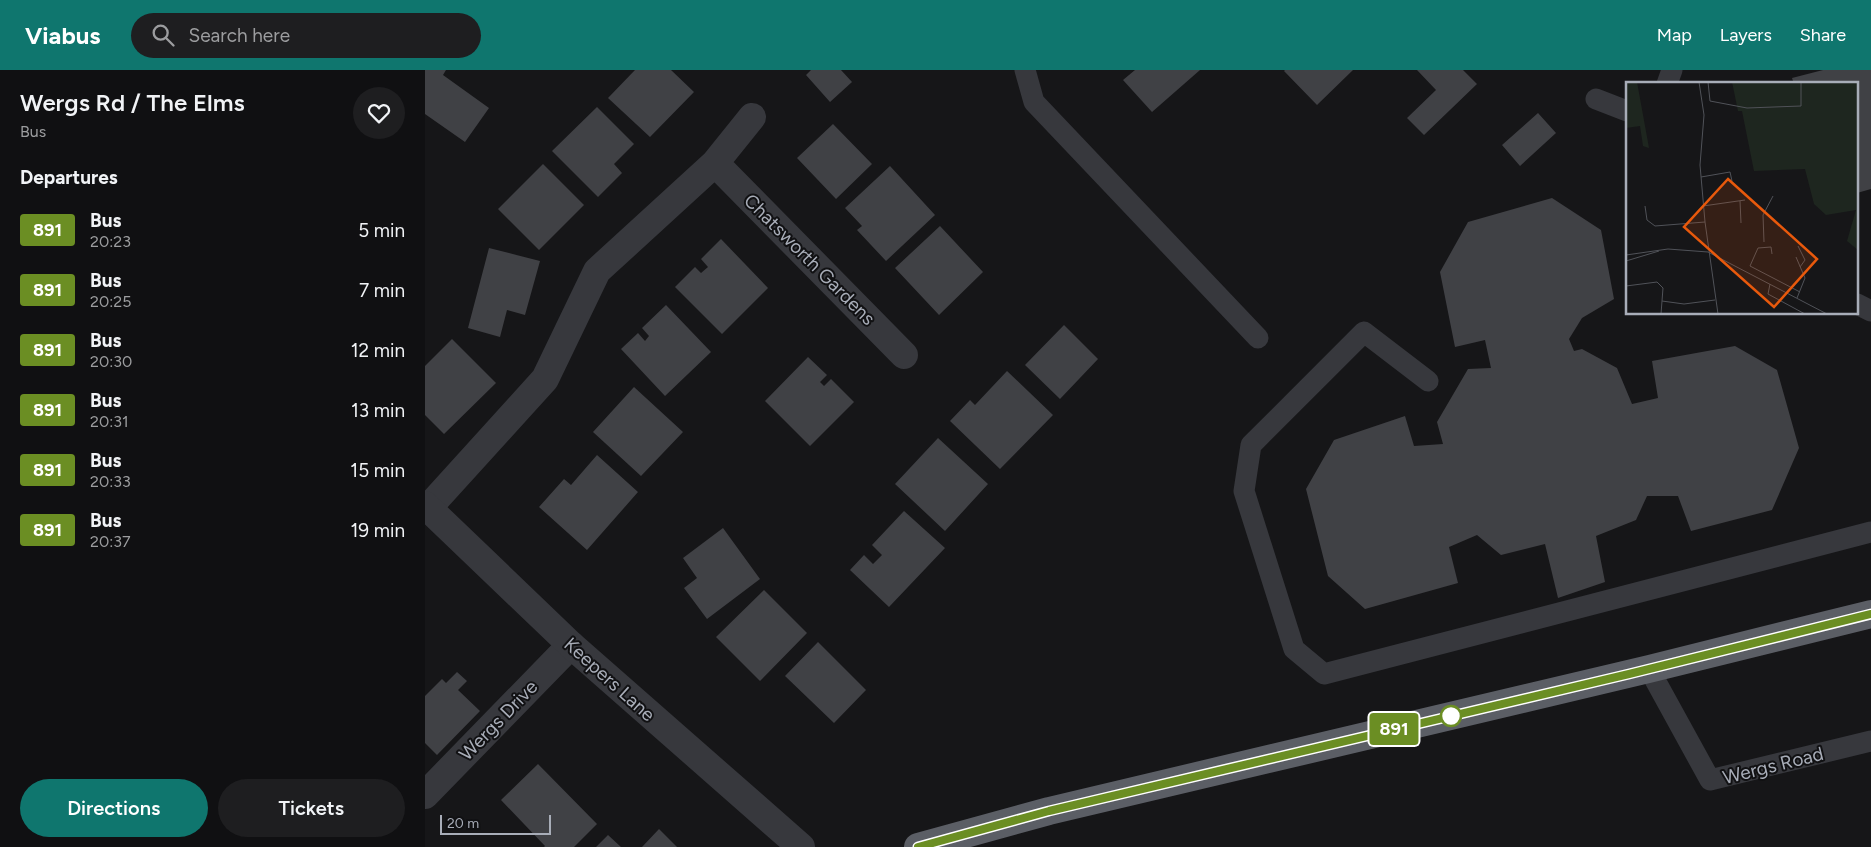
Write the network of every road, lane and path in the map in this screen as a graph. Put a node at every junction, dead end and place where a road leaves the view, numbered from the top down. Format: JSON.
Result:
{"nodes":[{"id":1,"x":1025,"y":70,"type":"edge"},
{"id":2,"x":1672,"y":70,"type":"edge"},
{"id":3,"x":1668,"y":82,"type":"edge"},
{"id":4,"x":1596,"y":99,"type":"dead end"},
{"id":5,"x":1626,"y":111,"type":"edge"},
{"id":6,"x":753,"y":117,"type":"dead end"},
{"id":7,"x":715,"y":163,"type":"junction"},
{"id":8,"x":1859,"y":305,"type":"edge"},
{"id":9,"x":1871,"y":311,"type":"edge"},
{"id":10,"x":1258,"y":338,"type":"dead end"},
{"id":11,"x":904,"y":355,"type":"dead end"},
{"id":12,"x":1428,"y":381,"type":"dead end"},
{"id":13,"x":427,"y":506,"type":"edge"},
{"id":14,"x":1871,"y":532,"type":"edge"},
{"id":15,"x":1871,"y":614,"type":"edge"},
{"id":16,"x":571,"y":645,"type":"junction"},
{"id":17,"x":1649,"y":669,"type":"junction"},
{"id":18,"x":1871,"y":741,"type":"edge"},
{"id":19,"x":425,"y":795,"type":"edge"},
{"id":20,"x":801,"y":847,"type":"edge"},
{"id":21,"x":918,"y":847,"type":"edge"}],
"edges":[{"from":1,"to":10,"type":"lane"},
{"from":2,"to":3,"type":"lane"},
{"from":4,"to":5,"type":"lane"},
{"from":6,"to":7,"type":"street"},
{"from":7,"to":11,"type":"street","name":"Chatsworth Gardens"},
{"from":7,"to":13,"type":"street"},
{"from":8,"to":9,"type":"lane"},
{"from":12,"to":14,"type":"lane"},
{"from":13,"to":16,"type":"street","name":"Keepers Lane"},
{"from":15,"to":17,"type":"highway"},
{"from":16,"to":19,"type":"street","name":"Wergs Drive"},
{"from":16,"to":20,"type":"street","name":"Keepers Lane"},
{"from":17,"to":18,"type":"lane","name":"Wergs Road"},
{"from":17,"to":21,"type":"highway"}]}
